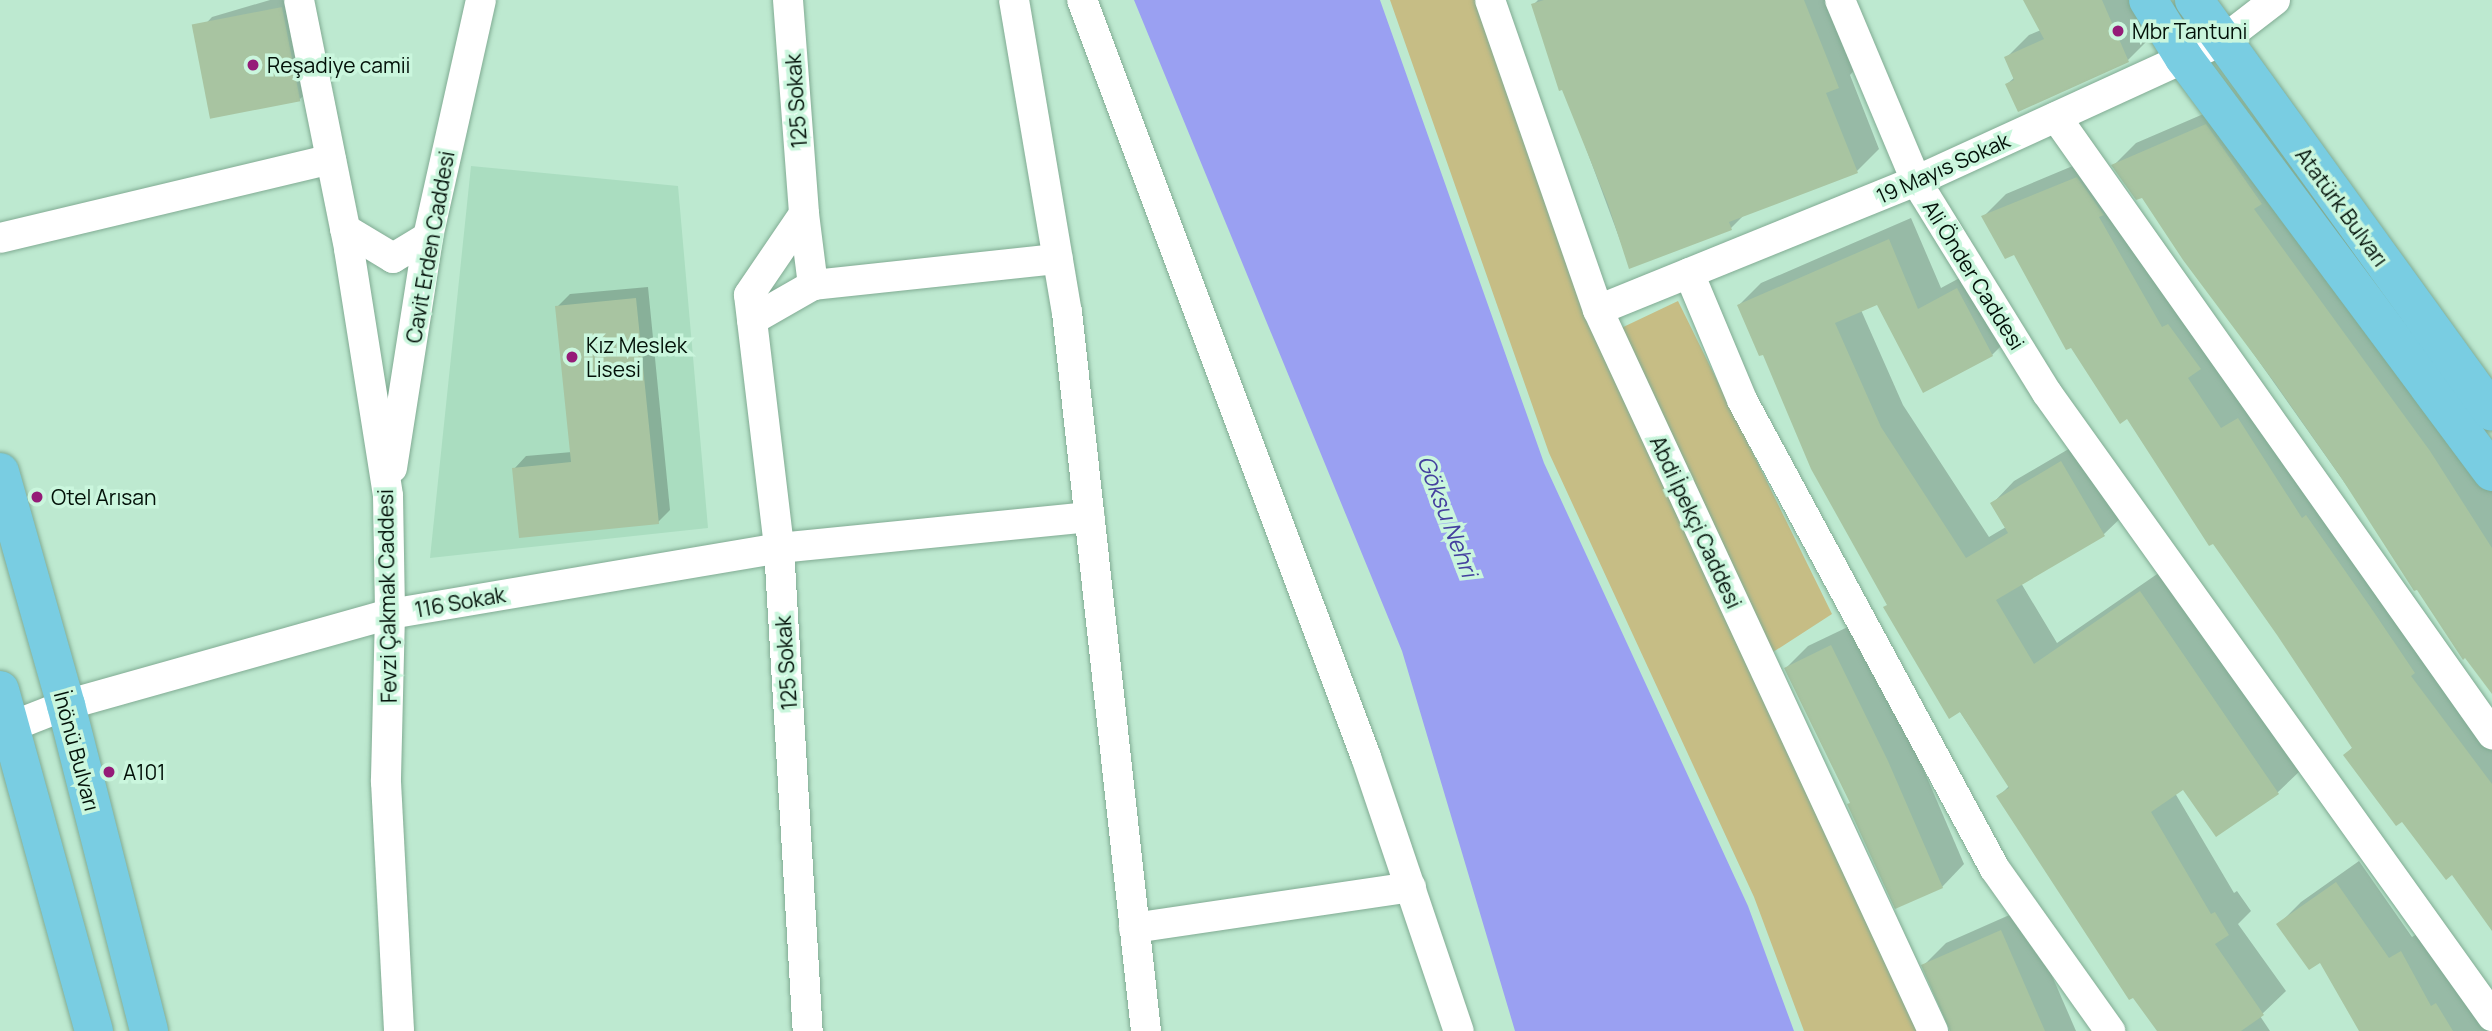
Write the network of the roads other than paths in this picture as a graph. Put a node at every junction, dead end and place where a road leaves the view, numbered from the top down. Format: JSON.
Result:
{"nodes":[{"id":1,"x":299,"y":0,"type":"edge"},
{"id":2,"x":481,"y":0,"type":"edge"},
{"id":3,"x":788,"y":0,"type":"edge"},
{"id":4,"x":1014,"y":0,"type":"edge"},
{"id":5,"x":1082,"y":0,"type":"edge"},
{"id":6,"x":1840,"y":0,"type":"edge"},
{"id":7,"x":2148,"y":0,"type":"edge"},
{"id":8,"x":2194,"y":0,"type":"edge"},
{"id":9,"x":2275,"y":0,"type":"edge"},
{"id":10,"x":1493,"y":1,"type":"edge"},
{"id":11,"x":2222,"y":41,"type":"junction"},
{"id":12,"x":2184,"y":58,"type":"junction"},
{"id":13,"x":2056,"y":117,"type":"junction"},
{"id":14,"x":331,"y":159,"type":"junction"},
{"id":15,"x":1916,"y":181,"type":"junction"},
{"id":16,"x":804,"y":214,"type":"junction"},
{"id":17,"x":345,"y":229,"type":"junction"},
{"id":18,"x":428,"y":237,"type":"junction"},
{"id":19,"x":0,"y":238,"type":"edge"},
{"id":20,"x":1058,"y":259,"type":"junction"},
{"id":21,"x":1689,"y":274,"type":"junction"},
{"id":22,"x":813,"y":285,"type":"junction"},
{"id":23,"x":751,"y":308,"type":"junction"},
{"id":24,"x":1598,"y":310,"type":"junction"},
{"id":25,"x":2492,"y":412,"type":"edge"},
{"id":26,"x":0,"y":472,"type":"edge"},
{"id":27,"x":2492,"y":472,"type":"edge"},
{"id":28,"x":388,"y":496,"type":"junction"},
{"id":29,"x":1089,"y":517,"type":"junction"},
{"id":30,"x":779,"y":548,"type":"junction"},
{"id":31,"x":390,"y":614,"type":"junction"},
{"id":32,"x":0,"y":690,"type":"edge"},
{"id":33,"x":66,"y":705,"type":"junction"},
{"id":34,"x":5,"y":729,"type":"edge"},
{"id":35,"x":2492,"y":734,"type":"edge"},
{"id":36,"x":1410,"y":887,"type":"junction"},
{"id":37,"x":1134,"y":928,"type":"junction"},
{"id":38,"x":2492,"y":1016,"type":"edge"},
{"id":39,"x":94,"y":1031,"type":"edge"},
{"id":40,"x":149,"y":1031,"type":"edge"},
{"id":41,"x":399,"y":1031,"type":"edge"},
{"id":42,"x":808,"y":1031,"type":"edge"},
{"id":43,"x":1146,"y":1031,"type":"edge"},
{"id":44,"x":1459,"y":1031,"type":"edge"},
{"id":45,"x":1933,"y":1031,"type":"edge"},
{"id":46,"x":2110,"y":1031,"type":"edge"}],
"edges":[{"from":1,"to":14,"type":"street","name":"Fevzi Çakmak Caddesi"},
{"from":2,"to":18,"type":"street","name":"Cavit Erden Caddesi"},
{"from":3,"to":16,"type":"street","name":"125 Sokak"},
{"from":4,"to":20,"type":"street"},
{"from":5,"to":36,"type":"street"},
{"from":6,"to":15,"type":"street","name":"Ali Önder Caddesi"},
{"from":7,"to":12,"type":"main road"},
{"from":8,"to":11,"type":"main road","name":"Atatürk Bulvarı"},
{"from":9,"to":11,"type":"street","name":"19 Mayıs Sokak"},
{"from":10,"to":24,"type":"street","name":"Abdi İpekçi Caddesi"},
{"from":11,"to":12,"type":"street","name":"19 Mayıs Sokak"},
{"from":11,"to":25,"type":"main road","name":"Atatürk Bulvarı"},
{"from":12,"to":13,"type":"street","name":"19 Mayıs Sokak"},
{"from":12,"to":27,"type":"main road"},
{"from":13,"to":15,"type":"street","name":"19 Mayıs Sokak"},
{"from":13,"to":35,"type":"street"},
{"from":14,"to":17,"type":"street","name":"Fevzi Çakmak Caddesi"},
{"from":14,"to":19,"type":"street"},
{"from":15,"to":21,"type":"street","name":"19 Mayıs Sokak"},
{"from":15,"to":38,"type":"street","name":"Ali Önder Caddesi"},
{"from":16,"to":22,"type":"street","name":"125 Sokak"},
{"from":16,"to":23,"type":"street"},
{"from":17,"to":18,"type":"street"},
{"from":17,"to":28,"type":"street","name":"Fevzi Çakmak Caddesi"},
{"from":18,"to":28,"type":"street","name":"Cavit Erden Caddesi"},
{"from":20,"to":22,"type":"street"},
{"from":20,"to":29,"type":"street"},
{"from":21,"to":24,"type":"street","name":"19 Mayıs Sokak"},
{"from":21,"to":46,"type":"street"},
{"from":22,"to":23,"type":"street"},
{"from":23,"to":30,"type":"street","name":"125 Sokak"},
{"from":24,"to":45,"type":"street","name":"Abdi İpekçi Caddesi"},
{"from":26,"to":33,"type":"main road","name":"İnönü Bulvarı"},
{"from":28,"to":31,"type":"street","name":"Fevzi Çakmak Caddesi"},
{"from":29,"to":30,"type":"street","name":"116 Sokak"},
{"from":29,"to":37,"type":"street"},
{"from":30,"to":31,"type":"street","name":"116 Sokak"},
{"from":30,"to":42,"type":"street","name":"125 Sokak"},
{"from":31,"to":33,"type":"street","name":"116 Sokak"},
{"from":31,"to":41,"type":"street","name":"Fevzi Çakmak Caddesi"},
{"from":32,"to":34,"type":"main road"},
{"from":33,"to":34,"type":"street","name":"116 Sokak"},
{"from":33,"to":40,"type":"main road","name":"İnönü Bulvarı"},
{"from":34,"to":39,"type":"main road"},
{"from":36,"to":37,"type":"street"},
{"from":36,"to":44,"type":"street"},
{"from":37,"to":43,"type":"street"}]}
